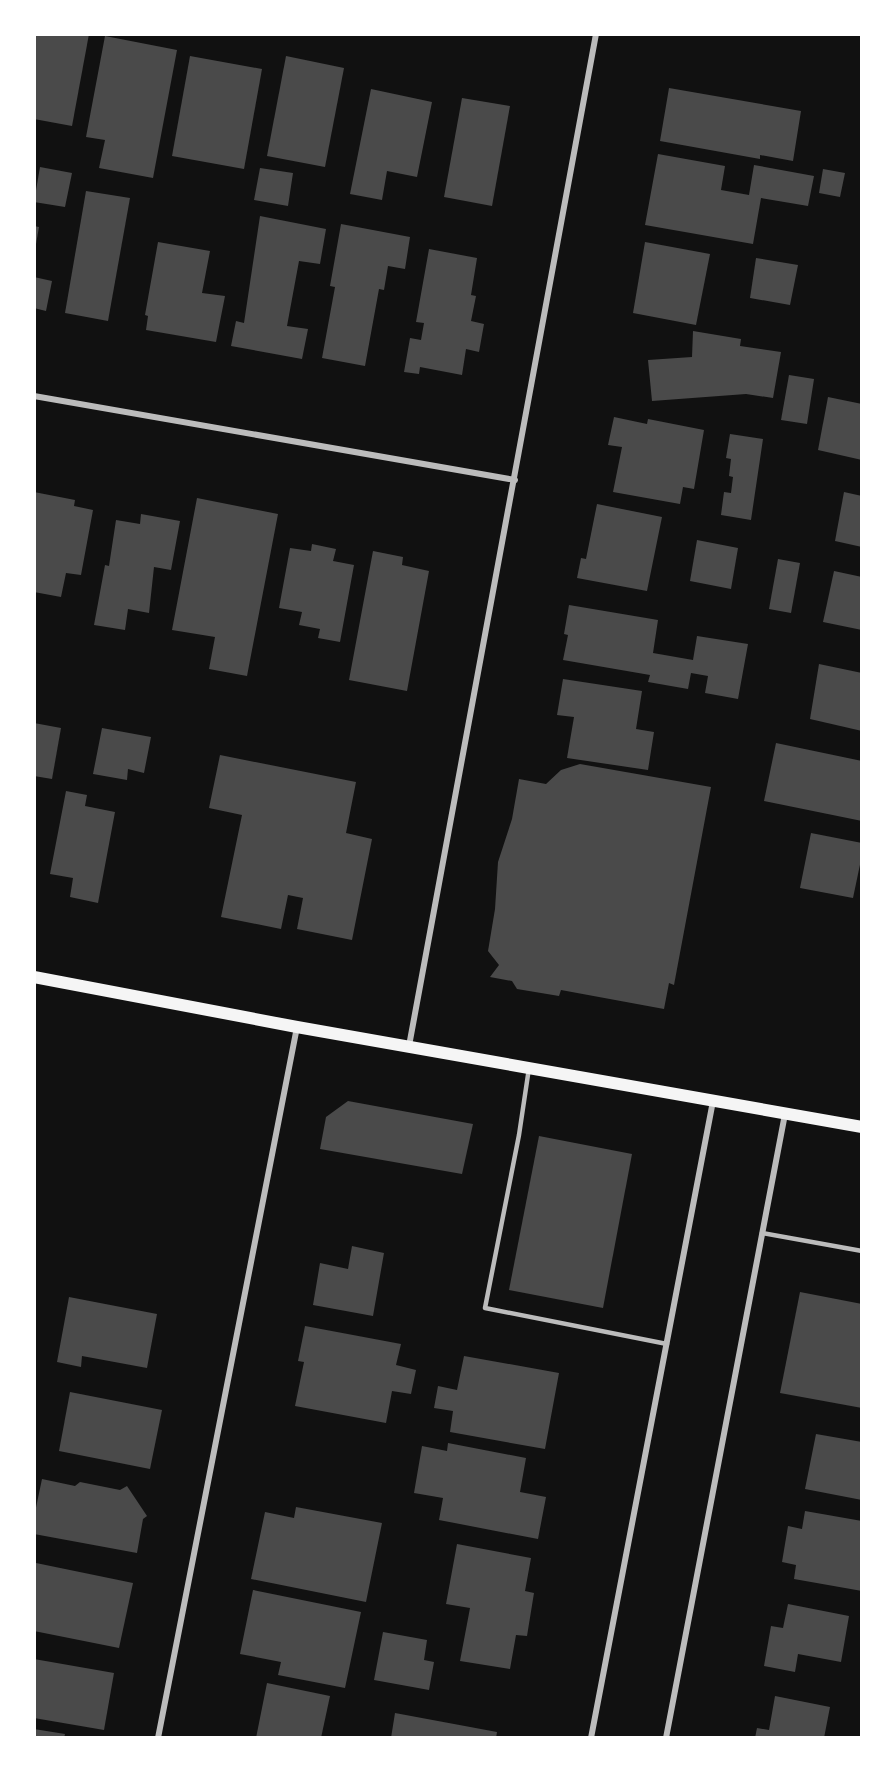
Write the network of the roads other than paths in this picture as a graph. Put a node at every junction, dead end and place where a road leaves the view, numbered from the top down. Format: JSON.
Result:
{"nodes":[{"id":1,"x":596,"y":34,"type":"edge"},
{"id":2,"x":34,"y":396,"type":"edge"},
{"id":3,"x":514,"y":480,"type":"junction"},
{"id":4,"x":34,"y":977,"type":"edge"},
{"id":5,"x":297,"y":1026,"type":"junction"},
{"id":6,"x":409,"y":1046,"type":"junction"},
{"id":7,"x":529,"y":1068,"type":"junction"},
{"id":8,"x":713,"y":1101,"type":"junction"},
{"id":9,"x":785,"y":1114,"type":"junction"},
{"id":10,"x":861,"y":1127,"type":"edge"},
{"id":11,"x":762,"y":1233,"type":"junction"},
{"id":12,"x":861,"y":1251,"type":"edge"},
{"id":13,"x":667,"y":1344,"type":"junction"},
{"id":14,"x":158,"y":1737,"type":"edge"},
{"id":15,"x":591,"y":1737,"type":"edge"},
{"id":16,"x":666,"y":1737,"type":"edge"}],
"edges":[{"from":1,"to":3,"type":"street"},
{"from":2,"to":3,"type":"street"},
{"from":3,"to":6,"type":"street"},
{"from":4,"to":5,"type":"main road"},
{"from":5,"to":6,"type":"main road"},
{"from":5,"to":14,"type":"street"},
{"from":6,"to":7,"type":"main road"},
{"from":7,"to":8,"type":"main road"},
{"from":7,"to":13,"type":"lane"},
{"from":8,"to":9,"type":"main road"},
{"from":8,"to":13,"type":"street"},
{"from":9,"to":10,"type":"main road"},
{"from":9,"to":11,"type":"street"},
{"from":11,"to":12,"type":"lane"},
{"from":11,"to":16,"type":"street"},
{"from":13,"to":15,"type":"street"}]}
